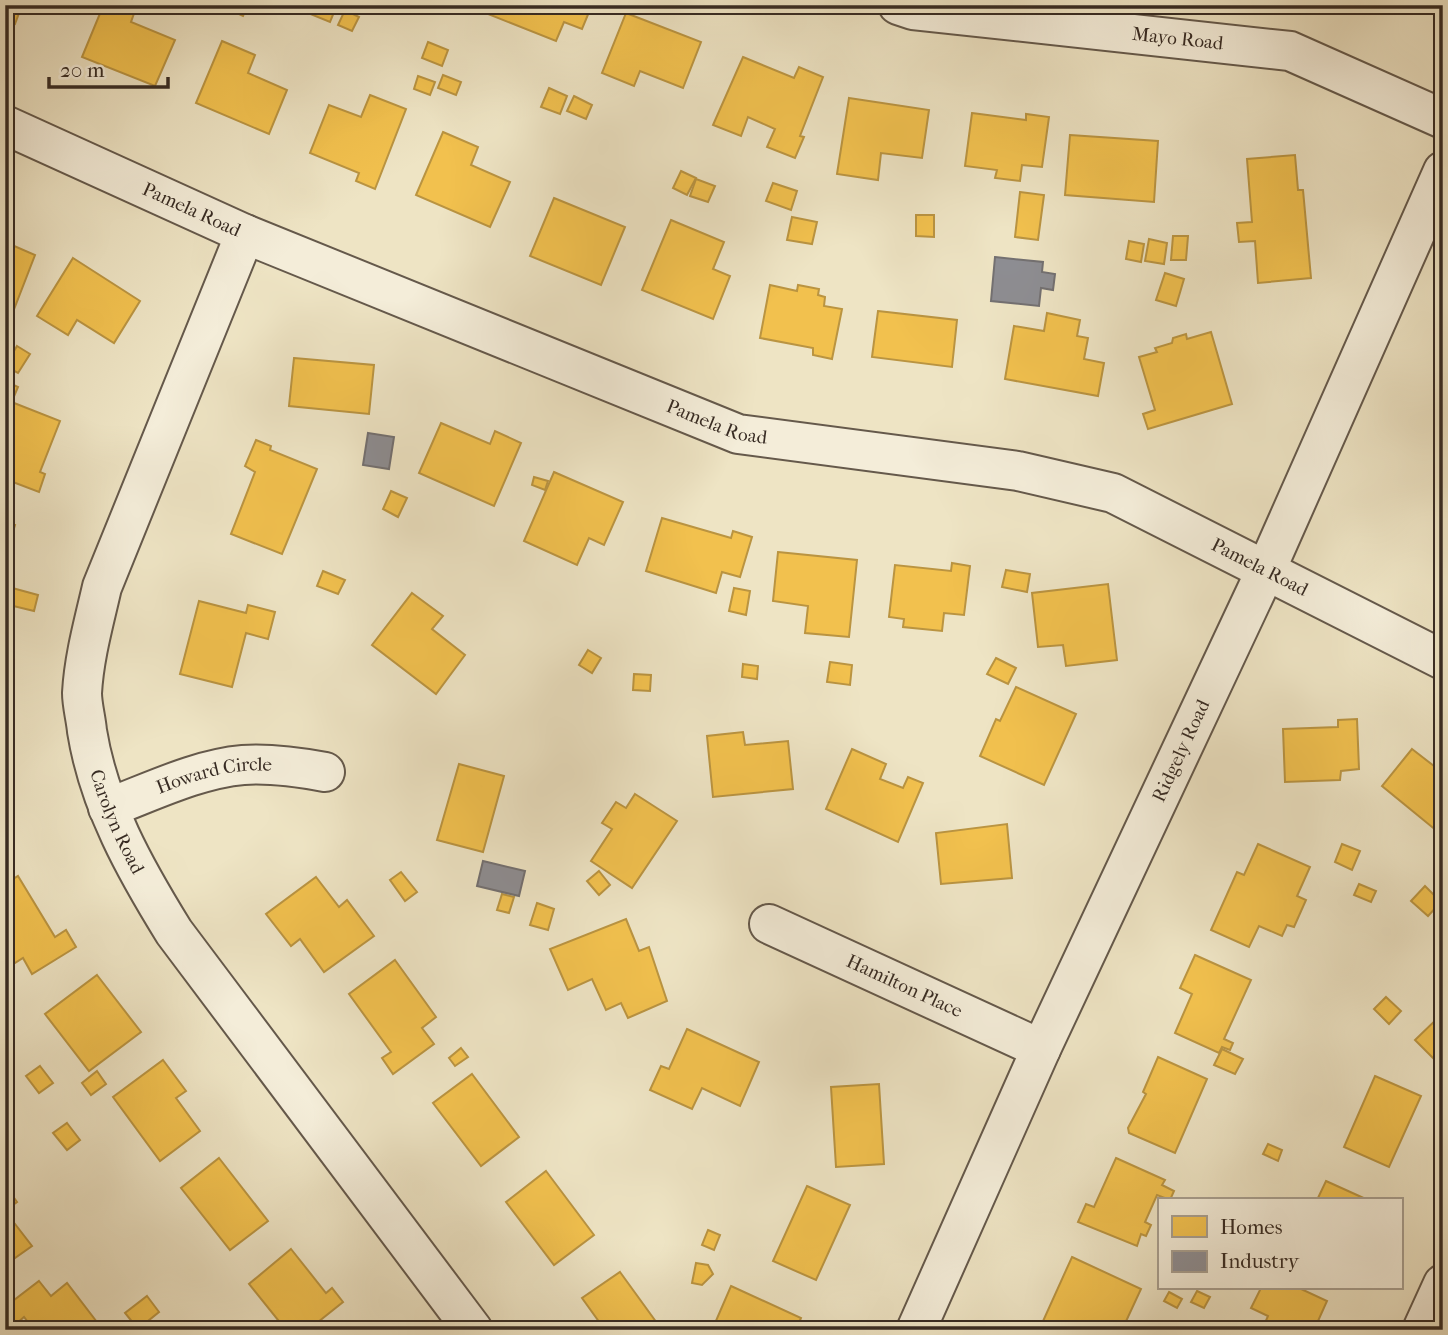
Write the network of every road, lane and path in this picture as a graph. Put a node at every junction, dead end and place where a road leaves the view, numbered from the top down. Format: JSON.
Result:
{"nodes":[{"id":1,"x":898,"y":5,"type":"edge"},
{"id":2,"x":1443,"y":119,"type":"edge"},
{"id":3,"x":5,"y":125,"type":"edge"},
{"id":4,"x":1443,"y":171,"type":"edge"},
{"id":5,"x":245,"y":233,"type":"junction"},
{"id":6,"x":1266,"y":570,"type":"junction"},
{"id":7,"x":1443,"y":660,"type":"edge"},
{"id":8,"x":325,"y":772,"type":"dead end"},
{"id":9,"x":108,"y":808,"type":"junction"},
{"id":10,"x":769,"y":924,"type":"dead end"},
{"id":11,"x":1041,"y":1049,"type":"junction"},
{"id":12,"x":1443,"y":1284,"type":"edge"},
{"id":13,"x":473,"y":1330,"type":"edge"},
{"id":14,"x":916,"y":1330,"type":"edge"},
{"id":15,"x":1422,"y":1330,"type":"edge"}],
"edges":[{"from":1,"to":2,"type":"street","name":"Mayo Road"},
{"from":3,"to":5,"type":"street","name":"Pamela Road"},
{"from":4,"to":6,"type":"street","name":"Ridgely Road"},
{"from":5,"to":6,"type":"street","name":"Pamela Road"},
{"from":5,"to":9,"type":"street","name":"Carolyn Road"},
{"from":6,"to":7,"type":"street","name":"Pamela Road"},
{"from":6,"to":11,"type":"street","name":"Ridgely Road"},
{"from":8,"to":9,"type":"street","name":"Howard Circle"},
{"from":9,"to":13,"type":"street","name":"Carolyn Road"},
{"from":10,"to":11,"type":"street","name":"Hamilton Place"},
{"from":11,"to":14,"type":"street","name":"Ridgely Road"},
{"from":12,"to":15,"type":"street"}]}
